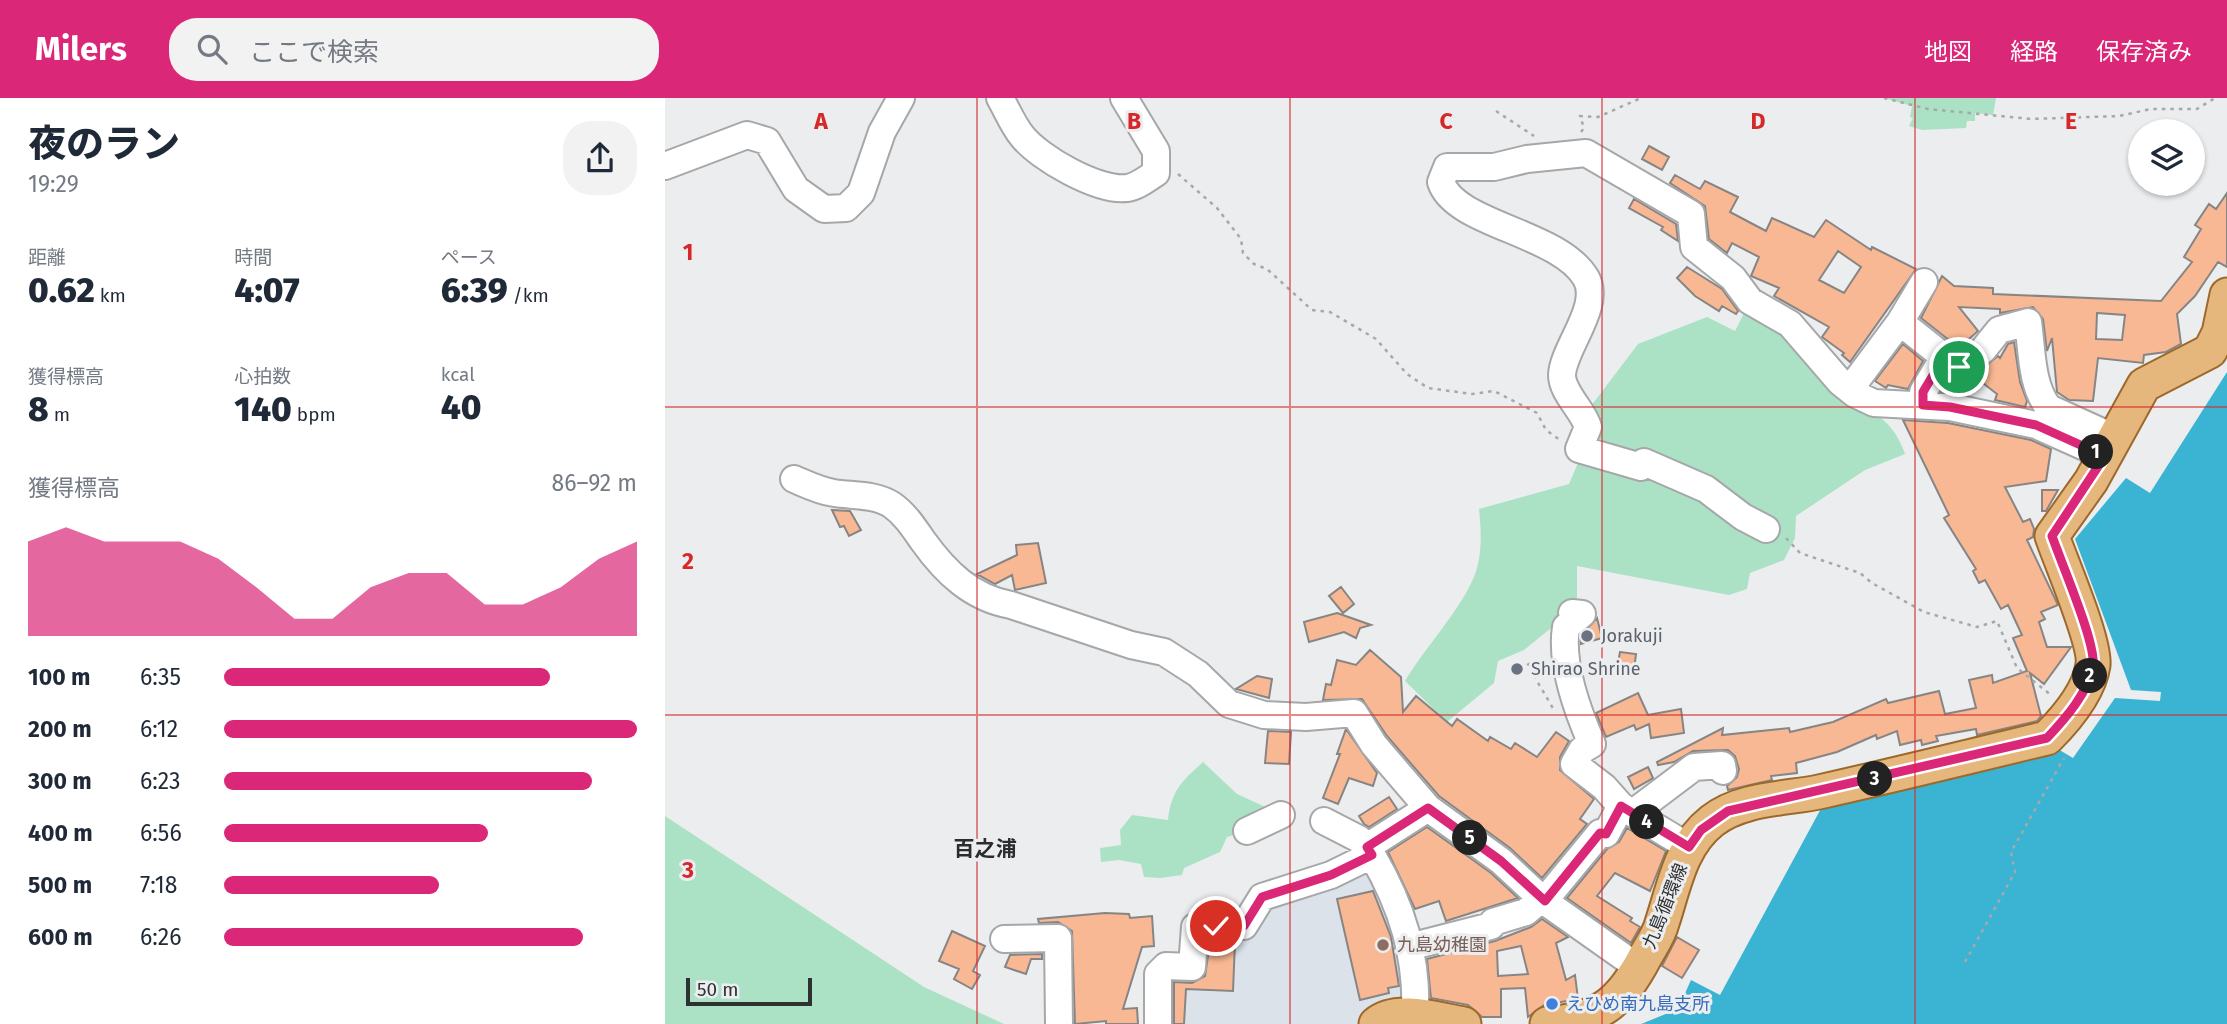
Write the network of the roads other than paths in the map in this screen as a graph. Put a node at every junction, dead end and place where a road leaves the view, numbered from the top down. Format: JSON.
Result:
{"nodes":[{"id":1,"x":901,"y":98,"type":"edge"},
{"id":2,"x":1000,"y":98,"type":"edge"},
{"id":3,"x":1124,"y":98,"type":"edge"},
{"id":4,"x":665,"y":166,"type":"edge"},
{"id":5,"x":1924,"y":282,"type":"dead end"},
{"id":6,"x":2227,"y":295,"type":"edge"},
{"id":7,"x":1900,"y":322,"type":"junction"},
{"id":8,"x":1944,"y":357,"type":"junction"},
{"id":9,"x":1853,"y":385,"type":"dead end"},
{"id":10,"x":1923,"y":405,"type":"junction"},
{"id":11,"x":2110,"y":447,"type":"junction"},
{"id":12,"x":795,"y":479,"type":"dead end"},
{"id":13,"x":1766,"y":529,"type":"road end"},
{"id":14,"x":1572,"y":613,"type":"dead end"},
{"id":15,"x":1723,"y":771,"type":"dead end"},
{"id":16,"x":1428,"y":808,"type":"junction"},
{"id":17,"x":1627,"y":810,"type":"junction"},
{"id":18,"x":1280,"y":815,"type":"dead end"},
{"id":19,"x":1324,"y":821,"type":"dead end"},
{"id":20,"x":1247,"y":831,"type":"dead end"},
{"id":21,"x":1689,"y":847,"type":"junction"},
{"id":22,"x":1370,"y":851,"type":"junction"},
{"id":23,"x":1543,"y":899,"type":"junction"},
{"id":24,"x":1004,"y":939,"type":"dead end"},
{"id":25,"x":1409,"y":947,"type":"junction"},
{"id":26,"x":1639,"y":968,"type":"junction"},
{"id":27,"x":1415,"y":1017,"type":"junction"},
{"id":28,"x":1059,"y":1024,"type":"edge"},
{"id":29,"x":1158,"y":1024,"type":"edge"},
{"id":30,"x":1376,"y":1024,"type":"edge"},
{"id":31,"x":1464,"y":1024,"type":"edge"},
{"id":32,"x":1546,"y":1024,"type":"edge"}],
"edges":[{"from":1,"to":4,"type":"street"},
{"from":2,"to":3,"type":"street"},
{"from":5,"to":7,"type":"street"},
{"from":6,"to":11,"type":"main road","name":"九島循環線"},
{"from":7,"to":8,"type":"street"},
{"from":7,"to":9,"type":"street"},
{"from":8,"to":10,"type":"street"},
{"from":8,"to":11,"type":"street"},
{"from":10,"to":11,"type":"street"},
{"from":10,"to":13,"type":"street"},
{"from":11,"to":21,"type":"main road","name":"九島循環線"},
{"from":12,"to":16,"type":"street"},
{"from":14,"to":17,"type":"street"},
{"from":15,"to":17,"type":"street"},
{"from":16,"to":22,"type":"street"},
{"from":16,"to":23,"type":"street"},
{"from":17,"to":21,"type":"street"},
{"from":17,"to":23,"type":"street"},
{"from":18,"to":20,"type":"street"},
{"from":19,"to":22,"type":"street"},
{"from":21,"to":26,"type":"main road","name":"九島循環線"},
{"from":22,"to":25,"type":"street"},
{"from":22,"to":29,"type":"street"},
{"from":23,"to":25,"type":"street"},
{"from":23,"to":26,"type":"street"},
{"from":24,"to":28,"type":"street"},
{"from":25,"to":27,"type":"street"},
{"from":26,"to":32,"type":"main road","name":"九島循環線"},
{"from":27,"to":30,"type":"main road"},
{"from":27,"to":31,"type":"main road"}]}
